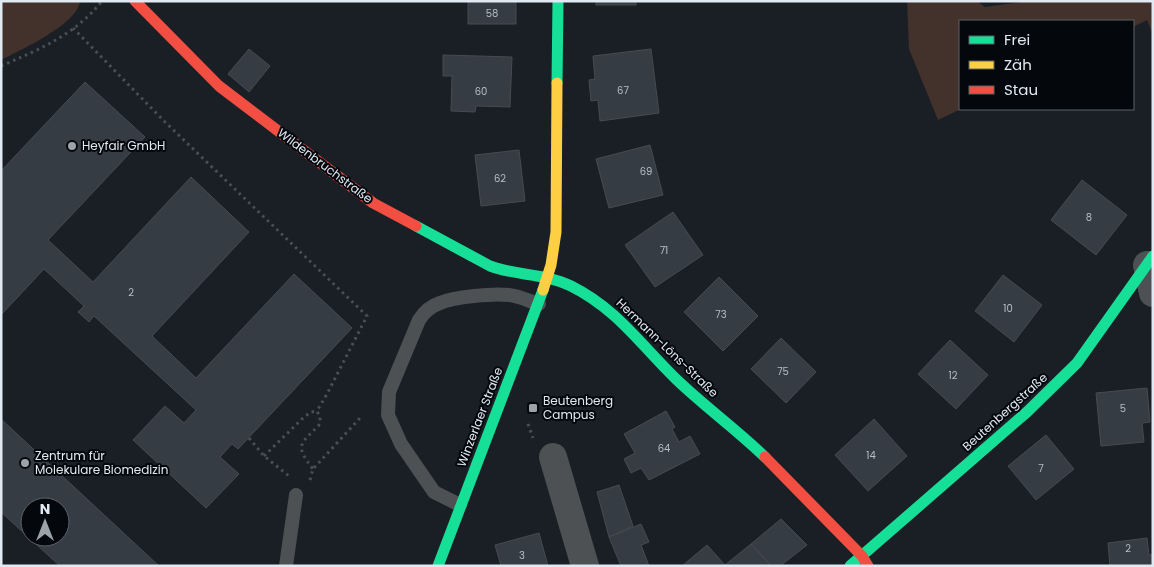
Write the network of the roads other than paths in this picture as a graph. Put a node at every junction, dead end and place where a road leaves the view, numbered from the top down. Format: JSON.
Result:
{"nodes":[{"id":1,"x":135,"y":1,"type":"edge"},
{"id":2,"x":558,"y":1,"type":"edge"},
{"id":3,"x":1150,"y":260,"type":"edge"},
{"id":4,"x":548,"y":277,"type":"junction"},
{"id":5,"x":1153,"y":293,"type":"edge"},
{"id":6,"x":538,"y":304,"type":"junction"},
{"id":7,"x":553,"y":457,"type":"dead end"},
{"id":8,"x":296,"y":495,"type":"dead end"},
{"id":9,"x":460,"y":505,"type":"junction"},
{"id":10,"x":865,"y":561,"type":"edge"},
{"id":11,"x":286,"y":566,"type":"edge"},
{"id":12,"x":438,"y":566,"type":"edge"},
{"id":13,"x":585,"y":566,"type":"edge"},
{"id":14,"x":850,"y":566,"type":"edge"}],
"edges":[{"from":1,"to":4,"type":"street","name":"Wildenbruchstraße"},
{"from":2,"to":4,"type":"street"},
{"from":3,"to":5,"type":"street"},
{"from":3,"to":10,"type":"street","name":"Beutenbergstraße"},
{"from":4,"to":6,"type":"street","name":"Winzerlaer Straße"},
{"from":4,"to":10,"type":"street","name":"Hermann-Löns-Straße"},
{"from":6,"to":9,"type":"street","name":"Winzerlaer Straße"},
{"from":6,"to":9,"type":"lane"},
{"from":7,"to":13,"type":"street"},
{"from":8,"to":11,"type":"lane"},
{"from":9,"to":12,"type":"street","name":"Winzerlaer Straße"},
{"from":10,"to":14,"type":"street","name":"Beutenbergstraße"}]}
